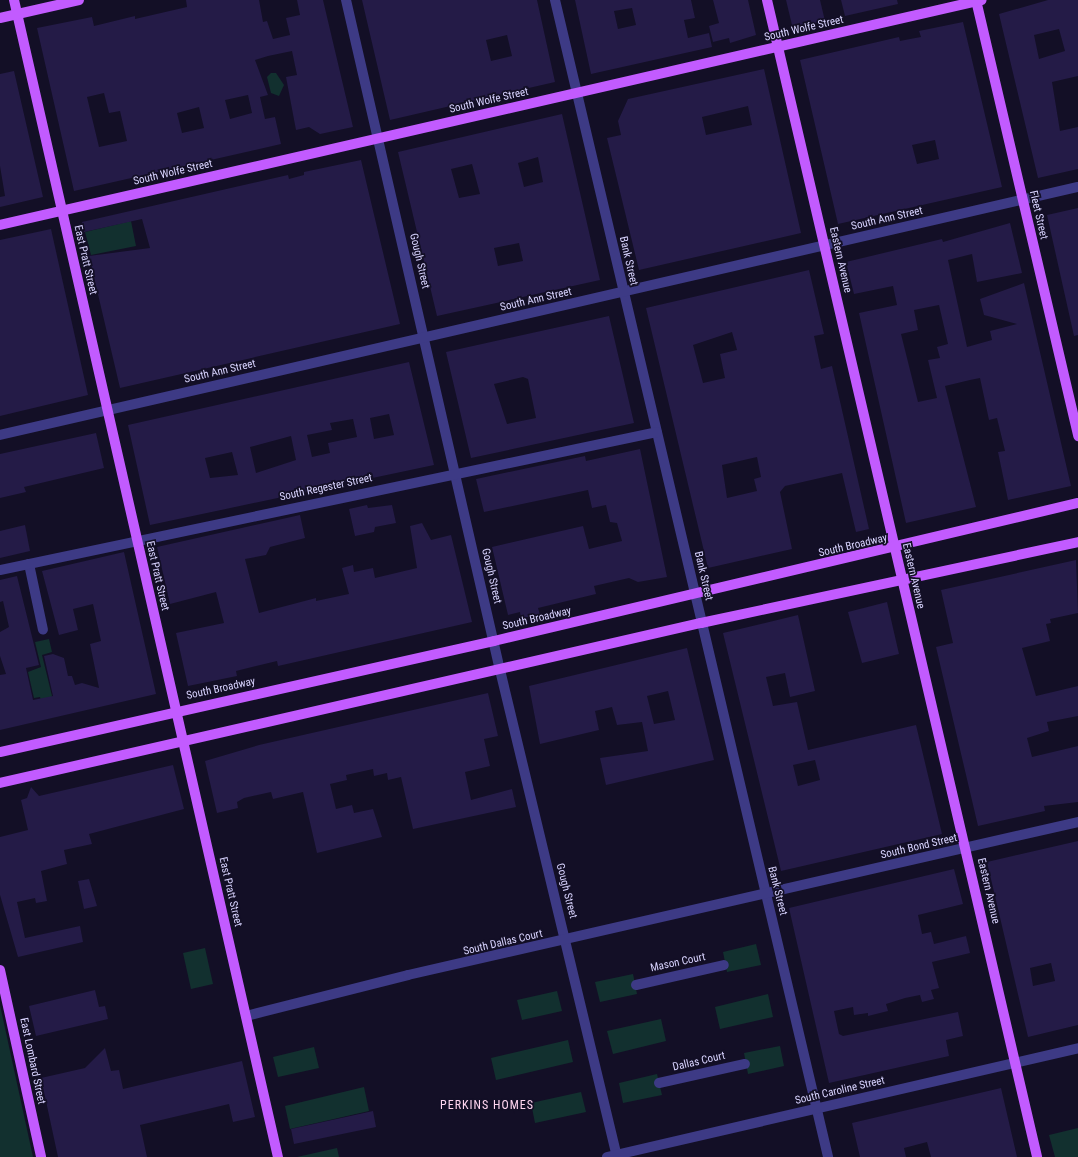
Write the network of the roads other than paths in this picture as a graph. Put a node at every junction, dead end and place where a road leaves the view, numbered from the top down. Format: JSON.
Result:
{"nodes":[{"id":1,"x":14,"y":0,"type":"edge"},
{"id":2,"x":79,"y":0,"type":"edge"},
{"id":3,"x":346,"y":0,"type":"edge"},
{"id":4,"x":555,"y":0,"type":"edge"},
{"id":5,"x":767,"y":0,"type":"edge"},
{"id":6,"x":978,"y":0,"type":"edge"},
{"id":7,"x":17,"y":14,"type":"junction"},
{"id":8,"x":0,"y":18,"type":"edge"},
{"id":9,"x":778,"y":48,"type":"junction"},
{"id":10,"x":576,"y":94,"type":"junction"},
{"id":11,"x":378,"y":138,"type":"junction"},
{"id":12,"x":1078,"y":187,"type":"edge"},
{"id":13,"x":1023,"y":200,"type":"junction"},
{"id":14,"x":61,"y":211,"type":"junction"},
{"id":15,"x":0,"y":224,"type":"edge"},
{"id":16,"x":824,"y":246,"type":"junction"},
{"id":17,"x":623,"y":292,"type":"junction"},
{"id":18,"x":424,"y":338,"type":"junction"},
{"id":19,"x":107,"y":410,"type":"junction"},
{"id":20,"x":657,"y":432,"type":"junction"},
{"id":21,"x":0,"y":435,"type":"edge"},
{"id":22,"x":1078,"y":436,"type":"edge"},
{"id":23,"x":454,"y":473,"type":"junction"},
{"id":24,"x":1078,"y":503,"type":"edge"},
{"id":25,"x":137,"y":541,"type":"junction"},
{"id":26,"x":1078,"y":542,"type":"edge"},
{"id":27,"x":895,"y":548,"type":"junction"},
{"id":28,"x":29,"y":564,"type":"junction"},
{"id":29,"x":0,"y":570,"type":"edge"},
{"id":30,"x":902,"y":580,"type":"junction"},
{"id":31,"x":695,"y":594,"type":"junction"},
{"id":32,"x":701,"y":623,"type":"junction"},
{"id":33,"x":43,"y":630,"type":"dead end"},
{"id":34,"x":494,"y":641,"type":"junction"},
{"id":35,"x":500,"y":670,"type":"junction"},
{"id":36,"x":176,"y":712,"type":"junction"},
{"id":37,"x":183,"y":741,"type":"junction"},
{"id":38,"x":0,"y":752,"type":"edge"},
{"id":39,"x":0,"y":783,"type":"edge"},
{"id":40,"x":1078,"y":822,"type":"edge"},
{"id":41,"x":965,"y":848,"type":"junction"},
{"id":42,"x":766,"y":896,"type":"junction"},
{"id":43,"x":565,"y":940,"type":"junction"},
{"id":44,"x":724,"y":965,"type":"dead end"},
{"id":45,"x":0,"y":970,"type":"edge"},
{"id":46,"x":636,"y":985,"type":"dead end"},
{"id":47,"x":246,"y":1016,"type":"junction"},
{"id":48,"x":1078,"y":1048,"type":"edge"},
{"id":49,"x":1015,"y":1063,"type":"junction"},
{"id":50,"x":745,"y":1064,"type":"dead end"},
{"id":51,"x":659,"y":1083,"type":"dead end"},
{"id":52,"x":817,"y":1109,"type":"junction"},
{"id":53,"x":613,"y":1156,"type":"edge"},
{"id":54,"x":41,"y":1157,"type":"edge"},
{"id":55,"x":278,"y":1157,"type":"edge"},
{"id":56,"x":828,"y":1157,"type":"edge"},
{"id":57,"x":1037,"y":1157,"type":"edge"}],
"edges":[{"from":1,"to":7,"type":"main road","name":"East Pratt Street"},
{"from":2,"to":7,"type":"main road"},
{"from":3,"to":11,"type":"street","name":"Gough Street"},
{"from":4,"to":10,"type":"street","name":"Bank Street"},
{"from":5,"to":9,"type":"main road","name":"Eastern Avenue"},
{"from":6,"to":9,"type":"main road","name":"South Wolfe Street"},
{"from":6,"to":13,"type":"main road","name":"Fleet Street"},
{"from":7,"to":8,"type":"main road"},
{"from":7,"to":14,"type":"main road","name":"East Pratt Street"},
{"from":9,"to":10,"type":"main road","name":"South Wolfe Street"},
{"from":9,"to":16,"type":"main road","name":"Eastern Avenue"},
{"from":10,"to":11,"type":"main road","name":"South Wolfe Street"},
{"from":10,"to":17,"type":"street","name":"Bank Street"},
{"from":11,"to":14,"type":"main road","name":"South Wolfe Street"},
{"from":11,"to":18,"type":"street","name":"Gough Street"},
{"from":12,"to":13,"type":"street","name":"South Ann Street"},
{"from":13,"to":16,"type":"street","name":"South Ann Street"},
{"from":13,"to":22,"type":"main road","name":"Fleet Street"},
{"from":14,"to":15,"type":"main road","name":"South Wolfe Street"},
{"from":14,"to":19,"type":"main road","name":"East Pratt Street"},
{"from":16,"to":17,"type":"street","name":"South Ann Street"},
{"from":16,"to":27,"type":"main road","name":"Eastern Avenue"},
{"from":17,"to":18,"type":"street","name":"South Ann Street"},
{"from":17,"to":20,"type":"street","name":"Bank Street"},
{"from":18,"to":19,"type":"street","name":"South Ann Street"},
{"from":18,"to":23,"type":"street","name":"Gough Street"},
{"from":19,"to":21,"type":"street","name":"South Ann Street"},
{"from":19,"to":25,"type":"main road","name":"East Pratt Street"},
{"from":20,"to":23,"type":"street","name":"South Regester Street"},
{"from":20,"to":31,"type":"street","name":"Bank Street"},
{"from":23,"to":25,"type":"street","name":"South Regester Street"},
{"from":23,"to":34,"type":"street","name":"Gough Street"},
{"from":24,"to":27,"type":"main road","name":"South Broadway"},
{"from":25,"to":28,"type":"street","name":"South Regester Street"},
{"from":25,"to":36,"type":"main road","name":"East Pratt Street"},
{"from":26,"to":30,"type":"main road"},
{"from":27,"to":30,"type":"main road","name":"Eastern Avenue"},
{"from":27,"to":31,"type":"main road","name":"South Broadway"},
{"from":28,"to":29,"type":"street","name":"South Regester Street"},
{"from":28,"to":33,"type":"street"},
{"from":30,"to":32,"type":"main road"},
{"from":30,"to":41,"type":"main road","name":"Eastern Avenue"},
{"from":31,"to":32,"type":"street","name":"Bank Street"},
{"from":31,"to":34,"type":"main road","name":"South Broadway"},
{"from":32,"to":35,"type":"main road"},
{"from":32,"to":42,"type":"street","name":"Bank Street"},
{"from":34,"to":35,"type":"street","name":"Gough Street"},
{"from":34,"to":36,"type":"main road","name":"South Broadway"},
{"from":35,"to":37,"type":"main road"},
{"from":35,"to":43,"type":"street","name":"Gough Street"},
{"from":36,"to":37,"type":"main road","name":"East Pratt Street"},
{"from":36,"to":38,"type":"main road","name":"South Broadway"},
{"from":37,"to":39,"type":"main road"},
{"from":37,"to":47,"type":"main road","name":"East Pratt Street"},
{"from":40,"to":41,"type":"street","name":"South Bond Street"},
{"from":41,"to":42,"type":"street","name":"South Bond Street"},
{"from":41,"to":49,"type":"main road","name":"Eastern Avenue"},
{"from":42,"to":43,"type":"street","name":"South Dallas Court"},
{"from":42,"to":52,"type":"street","name":"Bank Street"},
{"from":43,"to":47,"type":"street","name":"South Dallas Court"},
{"from":43,"to":53,"type":"street","name":"Gough Street"},
{"from":44,"to":46,"type":"street","name":"Mason Court"},
{"from":45,"to":54,"type":"main road","name":"East Lombard Street"},
{"from":47,"to":55,"type":"main road","name":"East Pratt Street"},
{"from":48,"to":49,"type":"street","name":"South Caroline Street"},
{"from":49,"to":52,"type":"street","name":"South Caroline Street"},
{"from":49,"to":57,"type":"main road","name":"Eastern Avenue"},
{"from":50,"to":51,"type":"street","name":"Dallas Court"},
{"from":52,"to":53,"type":"street","name":"South Caroline Street"},
{"from":52,"to":56,"type":"street","name":"Bank Street"}]}
